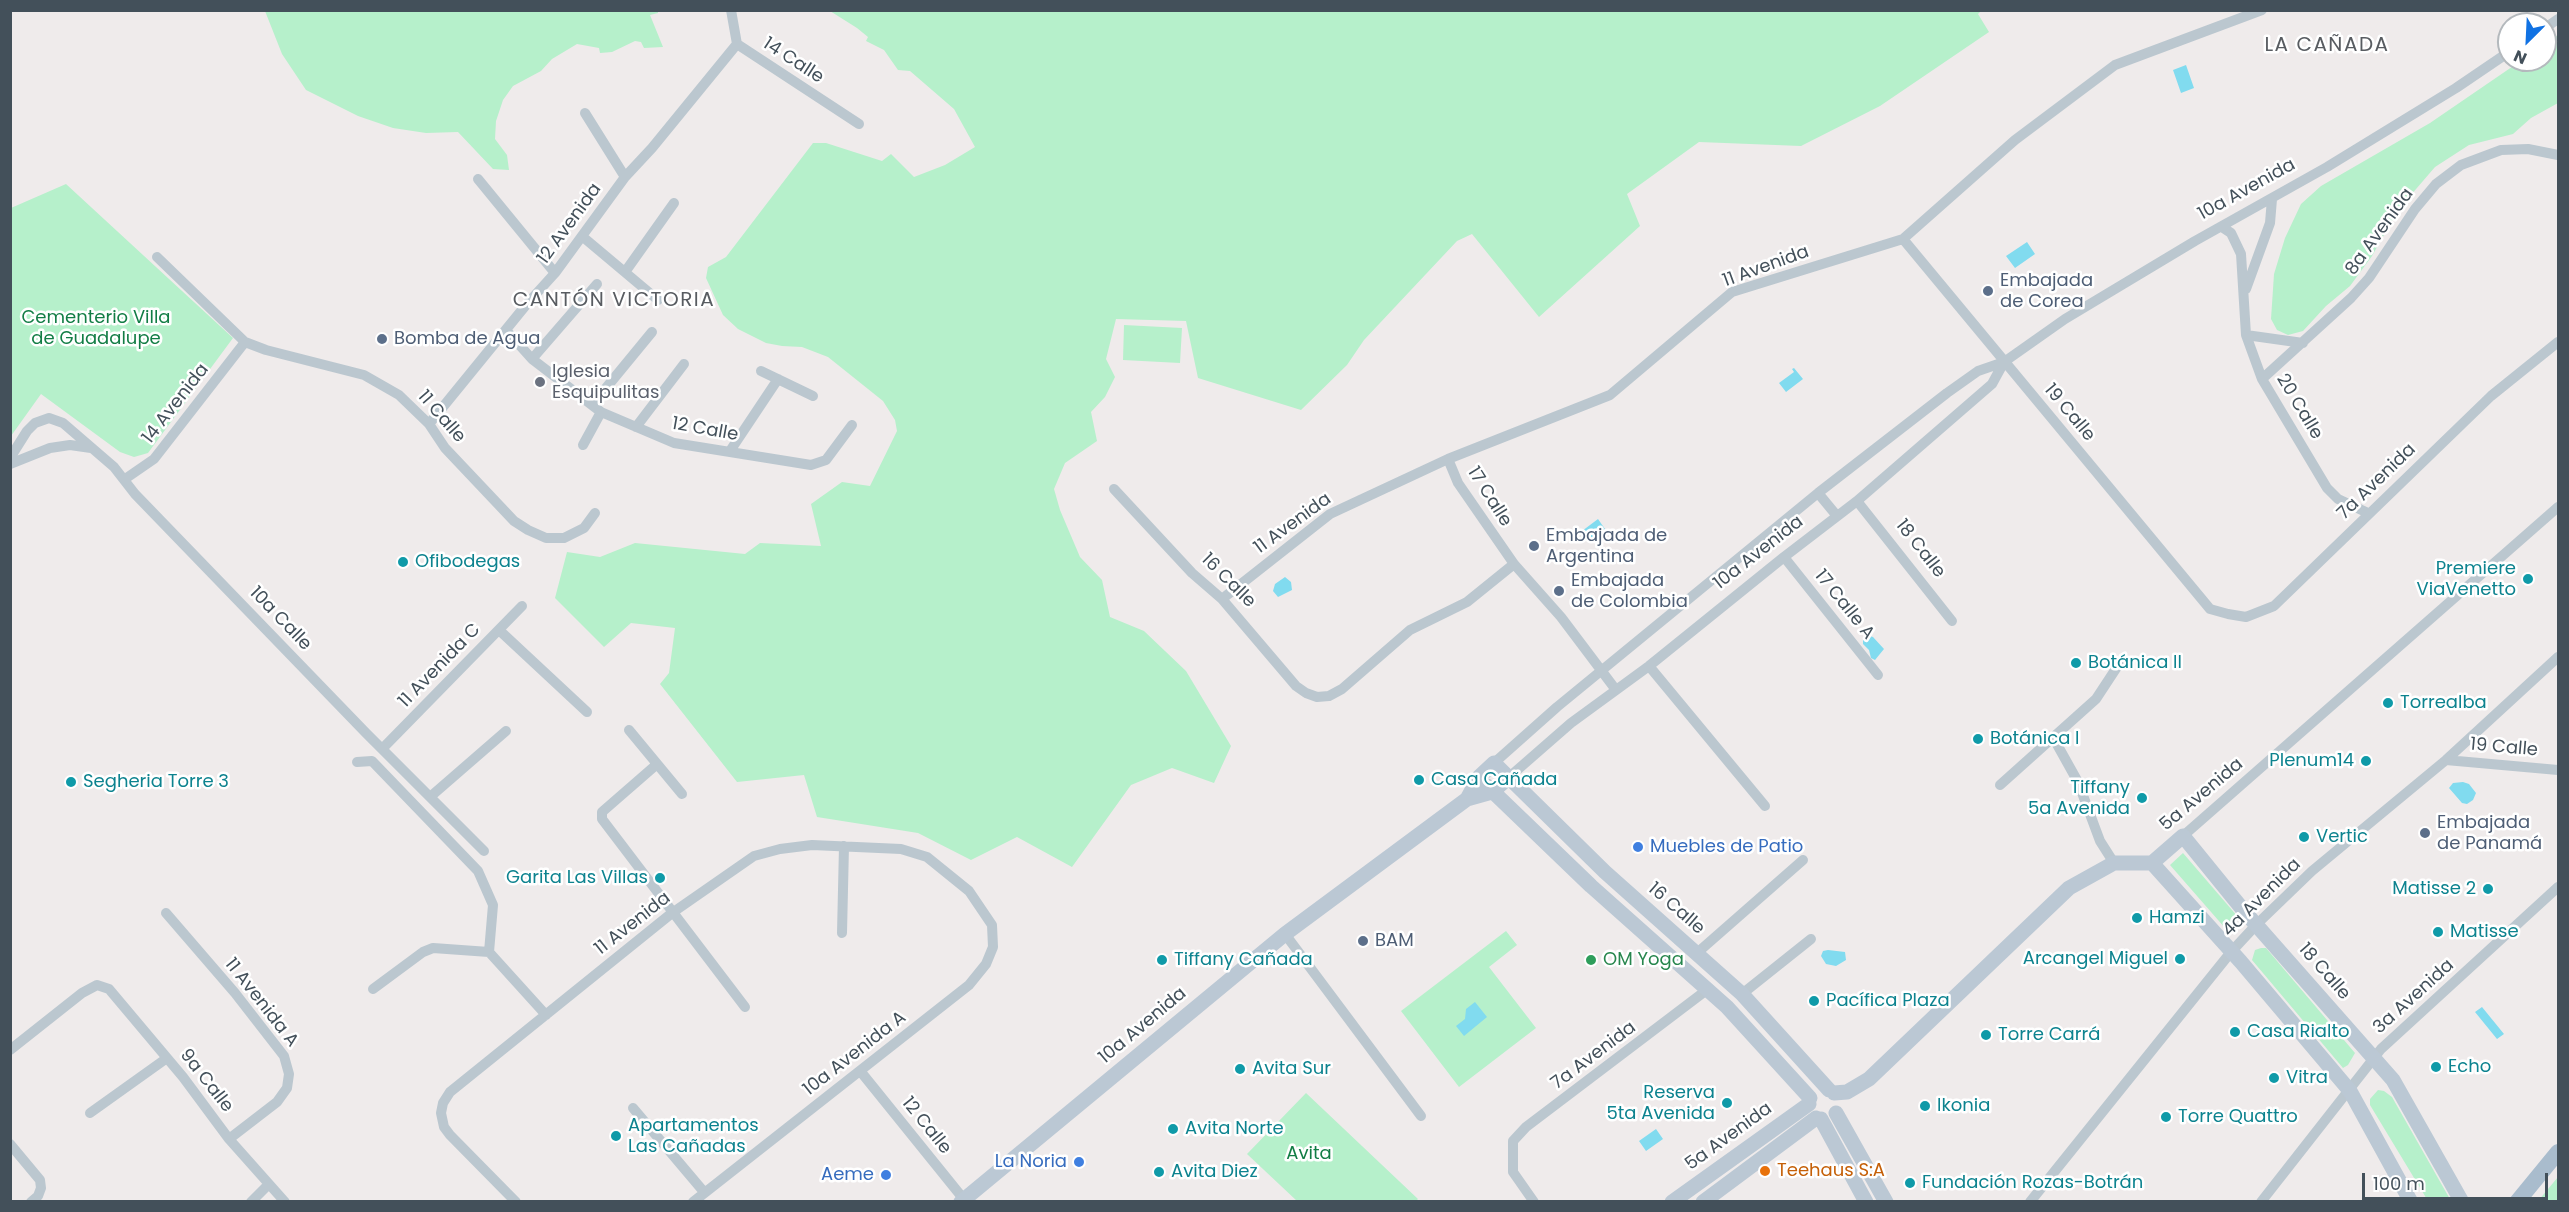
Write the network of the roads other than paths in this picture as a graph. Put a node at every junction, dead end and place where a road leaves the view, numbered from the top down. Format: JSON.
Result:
{"nodes":[{"id":1,"x":731,"y":10,"type":"edge"},
{"id":2,"x":2262,"y":10,"type":"edge"},
{"id":3,"x":737,"y":44,"type":"junction"},
{"id":4,"x":2497,"y":60,"type":"edge"},
{"id":5,"x":585,"y":113,"type":"dead end"},
{"id":6,"x":859,"y":124,"type":"dead end"},
{"id":7,"x":2559,"y":155,"type":"edge"},
{"id":8,"x":625,"y":177,"type":"junction"},
{"id":9,"x":478,"y":179,"type":"dead end"},
{"id":10,"x":2272,"y":199,"type":"junction"},
{"id":11,"x":674,"y":203,"type":"dead end"},
{"id":12,"x":2222,"y":227,"type":"junction"},
{"id":13,"x":583,"y":237,"type":"junction"},
{"id":14,"x":1903,"y":239,"type":"junction"},
{"id":15,"x":157,"y":257,"type":"dead end"},
{"id":16,"x":625,"y":272,"type":"junction"},
{"id":17,"x":555,"y":273,"type":"junction"},
{"id":18,"x":597,"y":284,"type":"dead end"},
{"id":19,"x":2244,"y":292,"type":"junction"},
{"id":20,"x":658,"y":300,"type":"dead end"},
{"id":21,"x":506,"y":330,"type":"junction"},
{"id":22,"x":652,"y":332,"type":"dead end"},
{"id":23,"x":2246,"y":335,"type":"junction"},
{"id":24,"x":245,"y":342,"type":"junction"},
{"id":25,"x":2559,"y":342,"type":"edge"},
{"id":26,"x":2303,"y":343,"type":"junction"},
{"id":27,"x":532,"y":358,"type":"junction"},
{"id":28,"x":2004,"y":362,"type":"junction"},
{"id":29,"x":684,"y":364,"type":"dead end"},
{"id":30,"x":761,"y":371,"type":"dead end"},
{"id":31,"x":778,"y":379,"type":"junction"},
{"id":32,"x":2262,"y":379,"type":"junction"},
{"id":33,"x":813,"y":396,"type":"dead end"},
{"id":34,"x":596,"y":408,"type":"junction"},
{"id":35,"x":429,"y":424,"type":"junction"},
{"id":36,"x":852,"y":425,"type":"dead end"},
{"id":37,"x":636,"y":427,"type":"junction"},
{"id":38,"x":583,"y":445,"type":"dead end"},
{"id":39,"x":92,"y":448,"type":"junction"},
{"id":40,"x":730,"y":452,"type":"junction"},
{"id":41,"x":10,"y":458,"type":"edge"},
{"id":42,"x":1448,"y":459,"type":"junction"},
{"id":43,"x":10,"y":464,"type":"edge"},
{"id":44,"x":125,"y":479,"type":"junction"},
{"id":45,"x":1114,"y":489,"type":"dead end"},
{"id":46,"x":1818,"y":493,"type":"junction"},
{"id":47,"x":1857,"y":501,"type":"junction"},
{"id":48,"x":2559,"y":507,"type":"edge"},
{"id":49,"x":596,"y":513,"type":"dead end"},
{"id":50,"x":2368,"y":513,"type":"junction"},
{"id":51,"x":1838,"y":516,"type":"junction"},
{"id":52,"x":1784,"y":556,"type":"junction"},
{"id":53,"x":1514,"y":564,"type":"junction"},
{"id":54,"x":1222,"y":599,"type":"junction"},
{"id":55,"x":522,"y":606,"type":"dead end"},
{"id":56,"x":2211,"y":609,"type":"joint"},
{"id":57,"x":1952,"y":621,"type":"dead end"},
{"id":58,"x":499,"y":630,"type":"junction"},
{"id":59,"x":2559,"y":657,"type":"edge"},
{"id":60,"x":2119,"y":664,"type":"dead end"},
{"id":61,"x":1649,"y":666,"type":"junction"},
{"id":62,"x":1602,"y":671,"type":"junction"},
{"id":63,"x":1878,"y":675,"type":"dead end"},
{"id":64,"x":1616,"y":690,"type":"junction"},
{"id":65,"x":587,"y":712,"type":"dead end"},
{"id":66,"x":628,"y":730,"type":"dead end"},
{"id":67,"x":506,"y":731,"type":"dead end"},
{"id":68,"x":2054,"y":739,"type":"junction"},
{"id":69,"x":382,"y":749,"type":"junction"},
{"id":70,"x":2446,"y":760,"type":"junction"},
{"id":71,"x":357,"y":762,"type":"dead end"},
{"id":72,"x":1494,"y":763,"type":"junction"},
{"id":73,"x":656,"y":765,"type":"junction"},
{"id":74,"x":2559,"y":770,"type":"edge"},
{"id":75,"x":1479,"y":777,"type":"junction"},
{"id":76,"x":1508,"y":778,"type":"junction"},
{"id":77,"x":2000,"y":785,"type":"dead end"},
{"id":78,"x":1492,"y":792,"type":"junction"},
{"id":79,"x":682,"y":794,"type":"dead end"},
{"id":80,"x":430,"y":797,"type":"junction"},
{"id":81,"x":1467,"y":799,"type":"junction"},
{"id":82,"x":1765,"y":806,"type":"dead end"},
{"id":83,"x":1515,"y":813,"type":"junction"},
{"id":84,"x":1447,"y":814,"type":"junction"},
{"id":85,"x":2183,"y":836,"type":"junction"},
{"id":86,"x":844,"y":846,"type":"junction"},
{"id":87,"x":484,"y":850,"type":"dead end"},
{"id":88,"x":1803,"y":860,"type":"dead end"},
{"id":89,"x":2114,"y":863,"type":"junction"},
{"id":90,"x":2152,"y":863,"type":"junction"},
{"id":91,"x":2559,"y":887,"type":"edge"},
{"id":92,"x":982,"y":909,"type":"joint"},
{"id":93,"x":166,"y":913,"type":"dead end"},
{"id":94,"x":672,"y":913,"type":"junction"},
{"id":95,"x":2257,"y":924,"type":"junction"},
{"id":96,"x":842,"y":933,"type":"dead end"},
{"id":97,"x":1285,"y":934,"type":"junction"},
{"id":98,"x":1811,"y":939,"type":"dead end"},
{"id":99,"x":489,"y":952,"type":"junction"},
{"id":100,"x":2231,"y":952,"type":"junction"},
{"id":101,"x":1697,"y":953,"type":"junction"},
{"id":102,"x":374,"y":989,"type":"dead end"},
{"id":103,"x":1708,"y":989,"type":"junction"},
{"id":104,"x":1742,"y":994,"type":"junction"},
{"id":105,"x":746,"y":1007,"type":"dead end"},
{"id":106,"x":546,"y":1015,"type":"junction"},
{"id":107,"x":10,"y":1050,"type":"edge"},
{"id":108,"x":167,"y":1058,"type":"junction"},
{"id":109,"x":2374,"y":1058,"type":"junction"},
{"id":110,"x":861,"y":1071,"type":"junction"},
{"id":111,"x":2350,"y":1091,"type":"junction"},
{"id":112,"x":1834,"y":1100,"type":"junction"},
{"id":113,"x":1809,"y":1101,"type":"junction"},
{"id":114,"x":633,"y":1108,"type":"dead end"},
{"id":115,"x":90,"y":1113,"type":"dead end"},
{"id":116,"x":1421,"y":1116,"type":"dead end"},
{"id":117,"x":1819,"y":1119,"type":"junction"},
{"id":118,"x":229,"y":1139,"type":"junction"},
{"id":119,"x":10,"y":1144,"type":"edge"},
{"id":120,"x":2559,"y":1152,"type":"edge"},
{"id":121,"x":268,"y":1185,"type":"junction"},
{"id":122,"x":704,"y":1192,"type":"junction"},
{"id":123,"x":964,"y":1201,"type":"edge"},
{"id":124,"x":31,"y":1202,"type":"edge"},
{"id":125,"x":251,"y":1202,"type":"edge"},
{"id":126,"x":285,"y":1202,"type":"edge"},
{"id":127,"x":516,"y":1202,"type":"edge"},
{"id":128,"x":693,"y":1202,"type":"edge"},
{"id":129,"x":1534,"y":1202,"type":"edge"},
{"id":130,"x":1672,"y":1202,"type":"edge"},
{"id":131,"x":1703,"y":1202,"type":"edge"},
{"id":132,"x":1866,"y":1202,"type":"edge"},
{"id":133,"x":1886,"y":1202,"type":"edge"},
{"id":134,"x":2030,"y":1202,"type":"edge"},
{"id":135,"x":2262,"y":1202,"type":"edge"},
{"id":136,"x":2411,"y":1202,"type":"edge"},
{"id":137,"x":2462,"y":1202,"type":"edge"},
{"id":138,"x":2517,"y":1202,"type":"edge"}],
"edges":[{"from":1,"to":3,"type":"street","name":"14 Calle"},
{"from":2,"to":14,"type":"street","name":"11 Avenida"},
{"from":3,"to":6,"type":"street","name":"14 Calle"},
{"from":3,"to":8,"type":"street","name":"12 Avenida"},
{"from":4,"to":10,"type":"street","name":"10a Avenida"},
{"from":5,"to":8,"type":"street"},
{"from":7,"to":26,"type":"street","name":"8a Avenida"},
{"from":8,"to":13,"type":"street","name":"12 Avenida"},
{"from":9,"to":17,"type":"street"},
{"from":10,"to":12,"type":"street","name":"10a Avenida"},
{"from":10,"to":19,"type":"street","name":"20 Calle"},
{"from":11,"to":16,"type":"street"},
{"from":12,"to":19,"type":"street","name":"20 Calle"},
{"from":12,"to":28,"type":"street","name":"10a Avenida"},
{"from":13,"to":16,"type":"street"},
{"from":13,"to":17,"type":"street","name":"12 Avenida"},
{"from":14,"to":28,"type":"street","name":"19 Calle"},
{"from":14,"to":42,"type":"street","name":"11 Avenida"},
{"from":15,"to":24,"type":"street","name":"11 Calle"},
{"from":16,"to":20,"type":"street"},
{"from":17,"to":21,"type":"street","name":"12 Avenida"},
{"from":18,"to":27,"type":"street"},
{"from":19,"to":23,"type":"street","name":"20 Calle"},
{"from":21,"to":27,"type":"street","name":"12 Calle"},
{"from":21,"to":35,"type":"street","name":"12 Avenida"},
{"from":22,"to":34,"type":"street"},
{"from":23,"to":26,"type":"street"},
{"from":23,"to":32,"type":"street","name":"20 Calle"},
{"from":24,"to":35,"type":"street","name":"11 Calle"},
{"from":24,"to":44,"type":"street","name":"14 Avenida"},
{"from":25,"to":50,"type":"street","name":"7a Avenida"},
{"from":26,"to":32,"type":"street","name":"8a Avenida"},
{"from":27,"to":34,"type":"street","name":"12 Calle"},
{"from":28,"to":46,"type":"street","name":"10a Avenida"},
{"from":28,"to":47,"type":"street","name":"10a Avenida"},
{"from":28,"to":56,"type":"street","name":"19 Calle"},
{"from":29,"to":37,"type":"street"},
{"from":30,"to":31,"type":"street"},
{"from":31,"to":33,"type":"street"},
{"from":31,"to":40,"type":"street"},
{"from":32,"to":50,"type":"street","name":"20 Calle"},
{"from":34,"to":37,"type":"street","name":"12 Calle"},
{"from":34,"to":38,"type":"street"},
{"from":35,"to":49,"type":"street","name":"11 Calle"},
{"from":36,"to":40,"type":"street","name":"12 Calle"},
{"from":37,"to":40,"type":"street","name":"12 Calle"},
{"from":39,"to":41,"type":"street","name":"10a Calle"},
{"from":39,"to":43,"type":"street"},
{"from":39,"to":44,"type":"street","name":"10a Calle"},
{"from":42,"to":53,"type":"street","name":"17 Calle"},
{"from":42,"to":54,"type":"street","name":"11 Avenida"},
{"from":44,"to":69,"type":"street","name":"10a Calle"},
{"from":45,"to":54,"type":"street","name":"16 Calle"},
{"from":46,"to":51,"type":"street"},
{"from":46,"to":62,"type":"street","name":"10a Avenida"},
{"from":47,"to":51,"type":"street","name":"10a Avenida"},
{"from":47,"to":57,"type":"street","name":"18 Calle"},
{"from":48,"to":85,"type":"street","name":"5a Avenida"},
{"from":50,"to":56,"type":"street","name":"7a Avenida"},
{"from":51,"to":52,"type":"street","name":"10a Avenida"},
{"from":52,"to":61,"type":"street","name":"10a Avenida"},
{"from":52,"to":63,"type":"street","name":"17 Calle A"},
{"from":53,"to":54,"type":"street","name":"16 Calle"},
{"from":53,"to":62,"type":"street","name":"17 Calle"},
{"from":55,"to":58,"type":"street","name":"11 Avenida C"},
{"from":58,"to":65,"type":"street"},
{"from":58,"to":69,"type":"street","name":"11 Avenida C"},
{"from":59,"to":70,"type":"street","name":"4a Avenida"},
{"from":60,"to":68,"type":"street"},
{"from":61,"to":64,"type":"street","name":"10a Avenida"},
{"from":61,"to":82,"type":"street"},
{"from":62,"to":64,"type":"street","name":"17 Calle"},
{"from":62,"to":72,"type":"street","name":"10a Avenida"},
{"from":64,"to":76,"type":"street","name":"10a Avenida"},
{"from":66,"to":73,"type":"street"},
{"from":67,"to":80,"type":"street"},
{"from":68,"to":77,"type":"street"},
{"from":68,"to":89,"type":"street"},
{"from":69,"to":80,"type":"street","name":"10a Calle"},
{"from":70,"to":74,"type":"street","name":"19 Calle"},
{"from":70,"to":95,"type":"street","name":"4a Avenida"},
{"from":71,"to":99,"type":"street"},
{"from":72,"to":75,"type":"street","name":"10a Avenida"},
{"from":72,"to":76,"type":"street","name":"16 Calle"},
{"from":73,"to":79,"type":"street"},
{"from":73,"to":94,"type":"street"},
{"from":75,"to":78,"type":"street"},
{"from":75,"to":81,"type":"street","name":"10a Avenida"},
{"from":76,"to":78,"type":"street","name":"10a Avenida"},
{"from":76,"to":101,"type":"street","name":"16 Calle"},
{"from":78,"to":81,"type":"street","name":"10a Avenida"},
{"from":78,"to":83,"type":"street"},
{"from":80,"to":87,"type":"street","name":"10a Calle"},
{"from":81,"to":84,"type":"street","name":"10a Avenida"},
{"from":83,"to":84,"type":"street"},
{"from":83,"to":103,"type":"street"},
{"from":84,"to":97,"type":"street","name":"10a Avenida"},
{"from":85,"to":90,"type":"street","name":"5a Avenida"},
{"from":85,"to":95,"type":"street","name":"18 Calle"},
{"from":86,"to":92,"type":"street","name":"11 Avenida"},
{"from":86,"to":94,"type":"street","name":"11 Avenida"},
{"from":86,"to":96,"type":"street"},
{"from":88,"to":101,"type":"street"},
{"from":89,"to":90,"type":"street"},
{"from":89,"to":112,"type":"street"},
{"from":90,"to":100,"type":"street"},
{"from":91,"to":109,"type":"street","name":"3a Avenida"},
{"from":92,"to":110,"type":"street","name":"10a Avenida A"},
{"from":93,"to":118,"type":"street","name":"11 Avenida A"},
{"from":94,"to":105,"type":"street"},
{"from":94,"to":106,"type":"street","name":"11 Avenida"},
{"from":95,"to":100,"type":"street","name":"4a Avenida"},
{"from":95,"to":109,"type":"street","name":"18 Calle"},
{"from":97,"to":116,"type":"street"},
{"from":97,"to":123,"type":"street","name":"10a Avenida"},
{"from":98,"to":104,"type":"street"},
{"from":99,"to":102,"type":"street"},
{"from":99,"to":106,"type":"street"},
{"from":100,"to":111,"type":"street"},
{"from":100,"to":134,"type":"street","name":"4a Avenida"},
{"from":101,"to":104,"type":"street","name":"16 Calle"},
{"from":103,"to":113,"type":"street"},
{"from":103,"to":129,"type":"street","name":"7a Avenida"},
{"from":104,"to":112,"type":"street","name":"16 Calle"},
{"from":106,"to":127,"type":"street","name":"11 Avenida"},
{"from":107,"to":108,"type":"street","name":"9a Calle"},
{"from":108,"to":115,"type":"street"},
{"from":108,"to":118,"type":"street","name":"9a Calle"},
{"from":109,"to":111,"type":"street","name":"3a Avenida"},
{"from":109,"to":137,"type":"street","name":"18 Calle"},
{"from":110,"to":122,"type":"street","name":"10a Avenida A"},
{"from":110,"to":123,"type":"street","name":"12 Calle"},
{"from":111,"to":135,"type":"street","name":"3a Avenida"},
{"from":111,"to":136,"type":"street"},
{"from":112,"to":113,"type":"street"},
{"from":112,"to":117,"type":"street"},
{"from":112,"to":133,"type":"street","name":"16 Calle"},
{"from":113,"to":117,"type":"street"},
{"from":113,"to":130,"type":"street","name":"5a Avenida"},
{"from":114,"to":122,"type":"street"},
{"from":117,"to":131,"type":"street","name":"5a Avenida"},
{"from":117,"to":132,"type":"street"},
{"from":118,"to":121,"type":"street","name":"9a Calle"},
{"from":119,"to":124,"type":"street"},
{"from":120,"to":138,"type":"main road"},
{"from":121,"to":125,"type":"street"},
{"from":121,"to":126,"type":"street","name":"9a Calle"},
{"from":122,"to":128,"type":"street","name":"10a Avenida A"}]}
